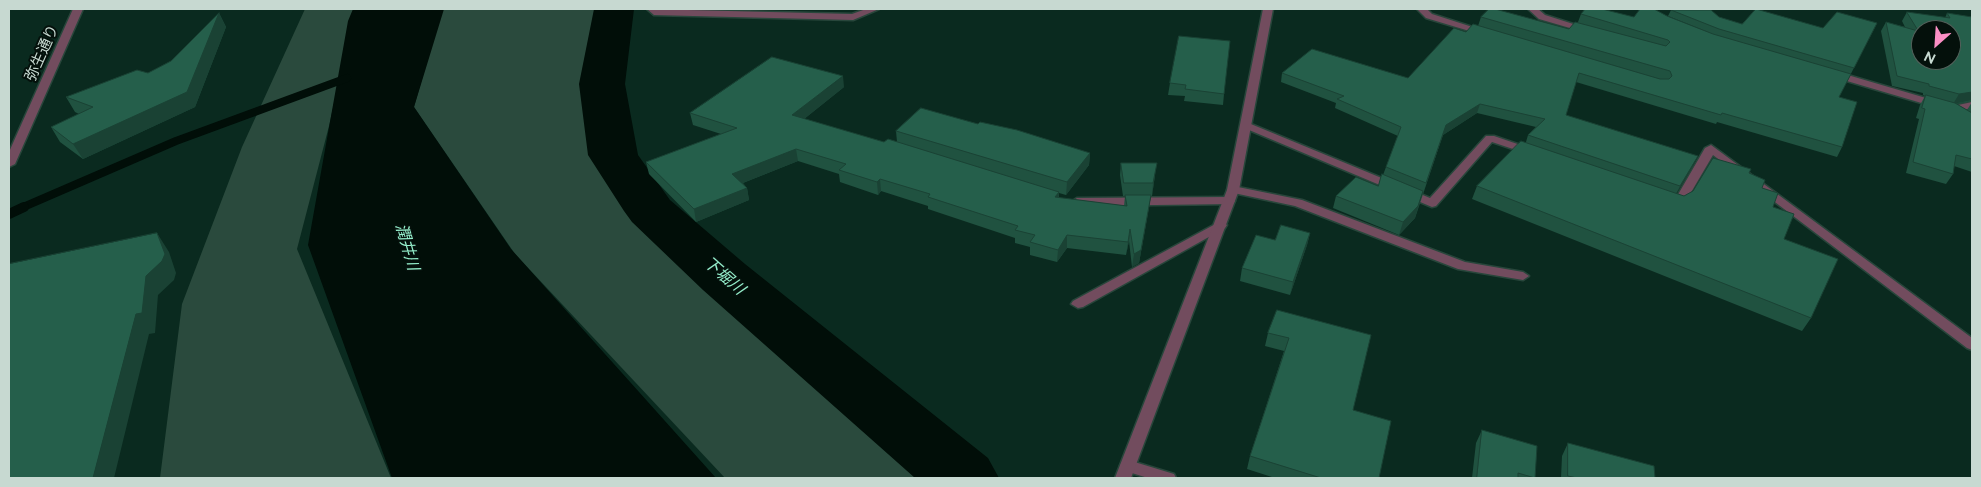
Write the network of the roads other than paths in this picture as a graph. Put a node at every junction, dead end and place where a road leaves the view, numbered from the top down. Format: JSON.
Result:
{"nodes":[{"id":1,"x":78,"y":9,"type":"edge"},
{"id":2,"x":651,"y":9,"type":"edge"},
{"id":3,"x":874,"y":9,"type":"edge"},
{"id":4,"x":1268,"y":9,"type":"edge"},
{"id":5,"x":1422,"y":9,"type":"edge"},
{"id":6,"x":1534,"y":9,"type":"edge"},
{"id":7,"x":1596,"y":33,"type":"edge"},
{"id":8,"x":1494,"y":35,"type":"edge"},
{"id":9,"x":1828,"y":73,"type":"edge"},
{"id":10,"x":1972,"y":105,"type":"edge"},
{"id":11,"x":1953,"y":109,"type":"junction"},
{"id":12,"x":1966,"y":118,"type":"edge"},
{"id":13,"x":1246,"y":125,"type":"junction"},
{"id":14,"x":1544,"y":156,"type":"edge"},
{"id":15,"x":9,"y":164,"type":"edge"},
{"id":16,"x":1231,"y":196,"type":"junction"},
{"id":17,"x":1661,"y":197,"type":"edge"},
{"id":18,"x":1060,"y":200,"type":"edge"},
{"id":19,"x":1221,"y":225,"type":"junction"},
{"id":20,"x":1523,"y":276,"type":"dead end"},
{"id":21,"x":1078,"y":304,"type":"dead end"},
{"id":22,"x":1972,"y":345,"type":"edge"},
{"id":23,"x":1126,"y":472,"type":"edge"},
{"id":24,"x":1168,"y":478,"type":"edge"}],
"edges":[{"from":1,"to":15,"type":"street","name":"弥生通り"},
{"from":2,"to":3,"type":"street"},
{"from":4,"to":13,"type":"street"},
{"from":5,"to":8,"type":"street"},
{"from":6,"to":7,"type":"street"},
{"from":9,"to":11,"type":"street"},
{"from":10,"to":11,"type":"street"},
{"from":11,"to":12,"type":"street"},
{"from":13,"to":14,"type":"street"},
{"from":13,"to":16,"type":"street"},
{"from":16,"to":18,"type":"street"},
{"from":16,"to":19,"type":"street"},
{"from":16,"to":20,"type":"street"},
{"from":17,"to":22,"type":"street"},
{"from":19,"to":21,"type":"street"},
{"from":19,"to":23,"type":"street"},
{"from":23,"to":24,"type":"street"}]}
